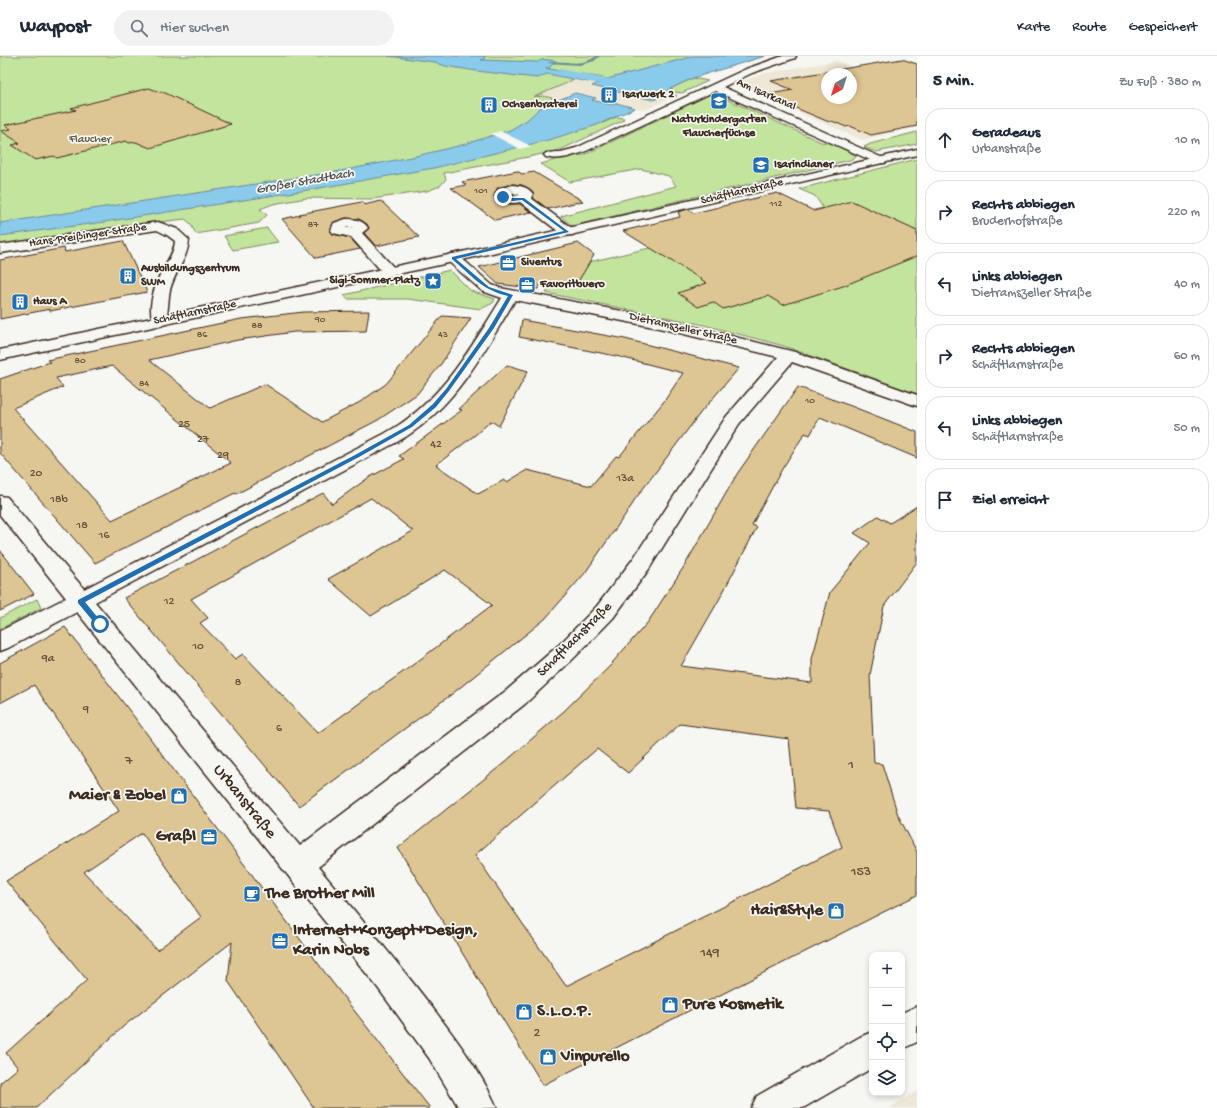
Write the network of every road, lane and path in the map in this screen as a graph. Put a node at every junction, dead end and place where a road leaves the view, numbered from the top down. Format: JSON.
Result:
{"nodes":[{"id":1,"x":792,"y":56,"type":"edge"},
{"id":2,"x":715,"y":87,"type":"junction"},
{"id":3,"x":917,"y":152,"type":"edge"},
{"id":4,"x":550,"y":155,"type":"dead end"},
{"id":5,"x":881,"y":161,"type":"junction"},
{"id":6,"x":523,"y":198,"type":"dead end"},
{"id":7,"x":354,"y":232,"type":"dead end"},
{"id":8,"x":568,"y":232,"type":"junction"},
{"id":9,"x":0,"y":249,"type":"edge"},
{"id":10,"x":453,"y":258,"type":"junction"},
{"id":11,"x":390,"y":272,"type":"junction"},
{"id":12,"x":511,"y":295,"type":"junction"},
{"id":13,"x":160,"y":321,"type":"junction"},
{"id":14,"x":0,"y":354,"type":"edge"},
{"id":15,"x":789,"y":354,"type":"junction"},
{"id":16,"x":917,"y":401,"type":"edge"},
{"id":17,"x":0,"y":502,"type":"edge"},
{"id":18,"x":80,"y":601,"type":"junction"},
{"id":19,"x":0,"y":642,"type":"edge"},
{"id":20,"x":297,"y":866,"type":"junction"},
{"id":21,"x":917,"y":1024,"type":"edge"},
{"id":22,"x":905,"y":1030,"type":"edge"},
{"id":23,"x":869,"y":1051,"type":"edge"},
{"id":24,"x":479,"y":1108,"type":"edge"},
{"id":25,"x":769,"y":1108,"type":"edge"}],
"edges":[{"from":1,"to":2,"type":"street","name":"Am Isarkanal"},
{"from":2,"to":4,"type":"street"},
{"from":2,"to":5,"type":"street","name":"Am Isarkanal"},
{"from":3,"to":5,"type":"street","name":"Schäftlarnstraße"},
{"from":5,"to":8,"type":"street","name":"Schäftlarnstraße"},
{"from":6,"to":8,"type":"street"},
{"from":7,"to":11,"type":"street"},
{"from":8,"to":10,"type":"street","name":"Schäftlarnstraße"},
{"from":9,"to":13,"type":"street","name":"Hans-Preißinger-Straße"},
{"from":10,"to":11,"type":"street","name":"Schäftlarnstraße"},
{"from":10,"to":12,"type":"street","name":"Dietramszeller Straße"},
{"from":11,"to":13,"type":"street","name":"Schäftlarnstraße"},
{"from":12,"to":15,"type":"street","name":"Dietramszeller Straße"},
{"from":12,"to":18,"type":"street"},
{"from":13,"to":14,"type":"street","name":"Schäftlarnstraße"},
{"from":15,"to":16,"type":"street","name":"Dietramszeller Straße"},
{"from":15,"to":20,"type":"street","name":"Schaftlachstraße"},
{"from":17,"to":18,"type":"street","name":"Urbanstraße"},
{"from":18,"to":19,"type":"street"},
{"from":18,"to":20,"type":"street","name":"Urbanstraße"},
{"from":20,"to":24,"type":"street","name":"Urbanstraße"},
{"from":21,"to":22,"type":"street"},
{"from":23,"to":25,"type":"street"}]}
